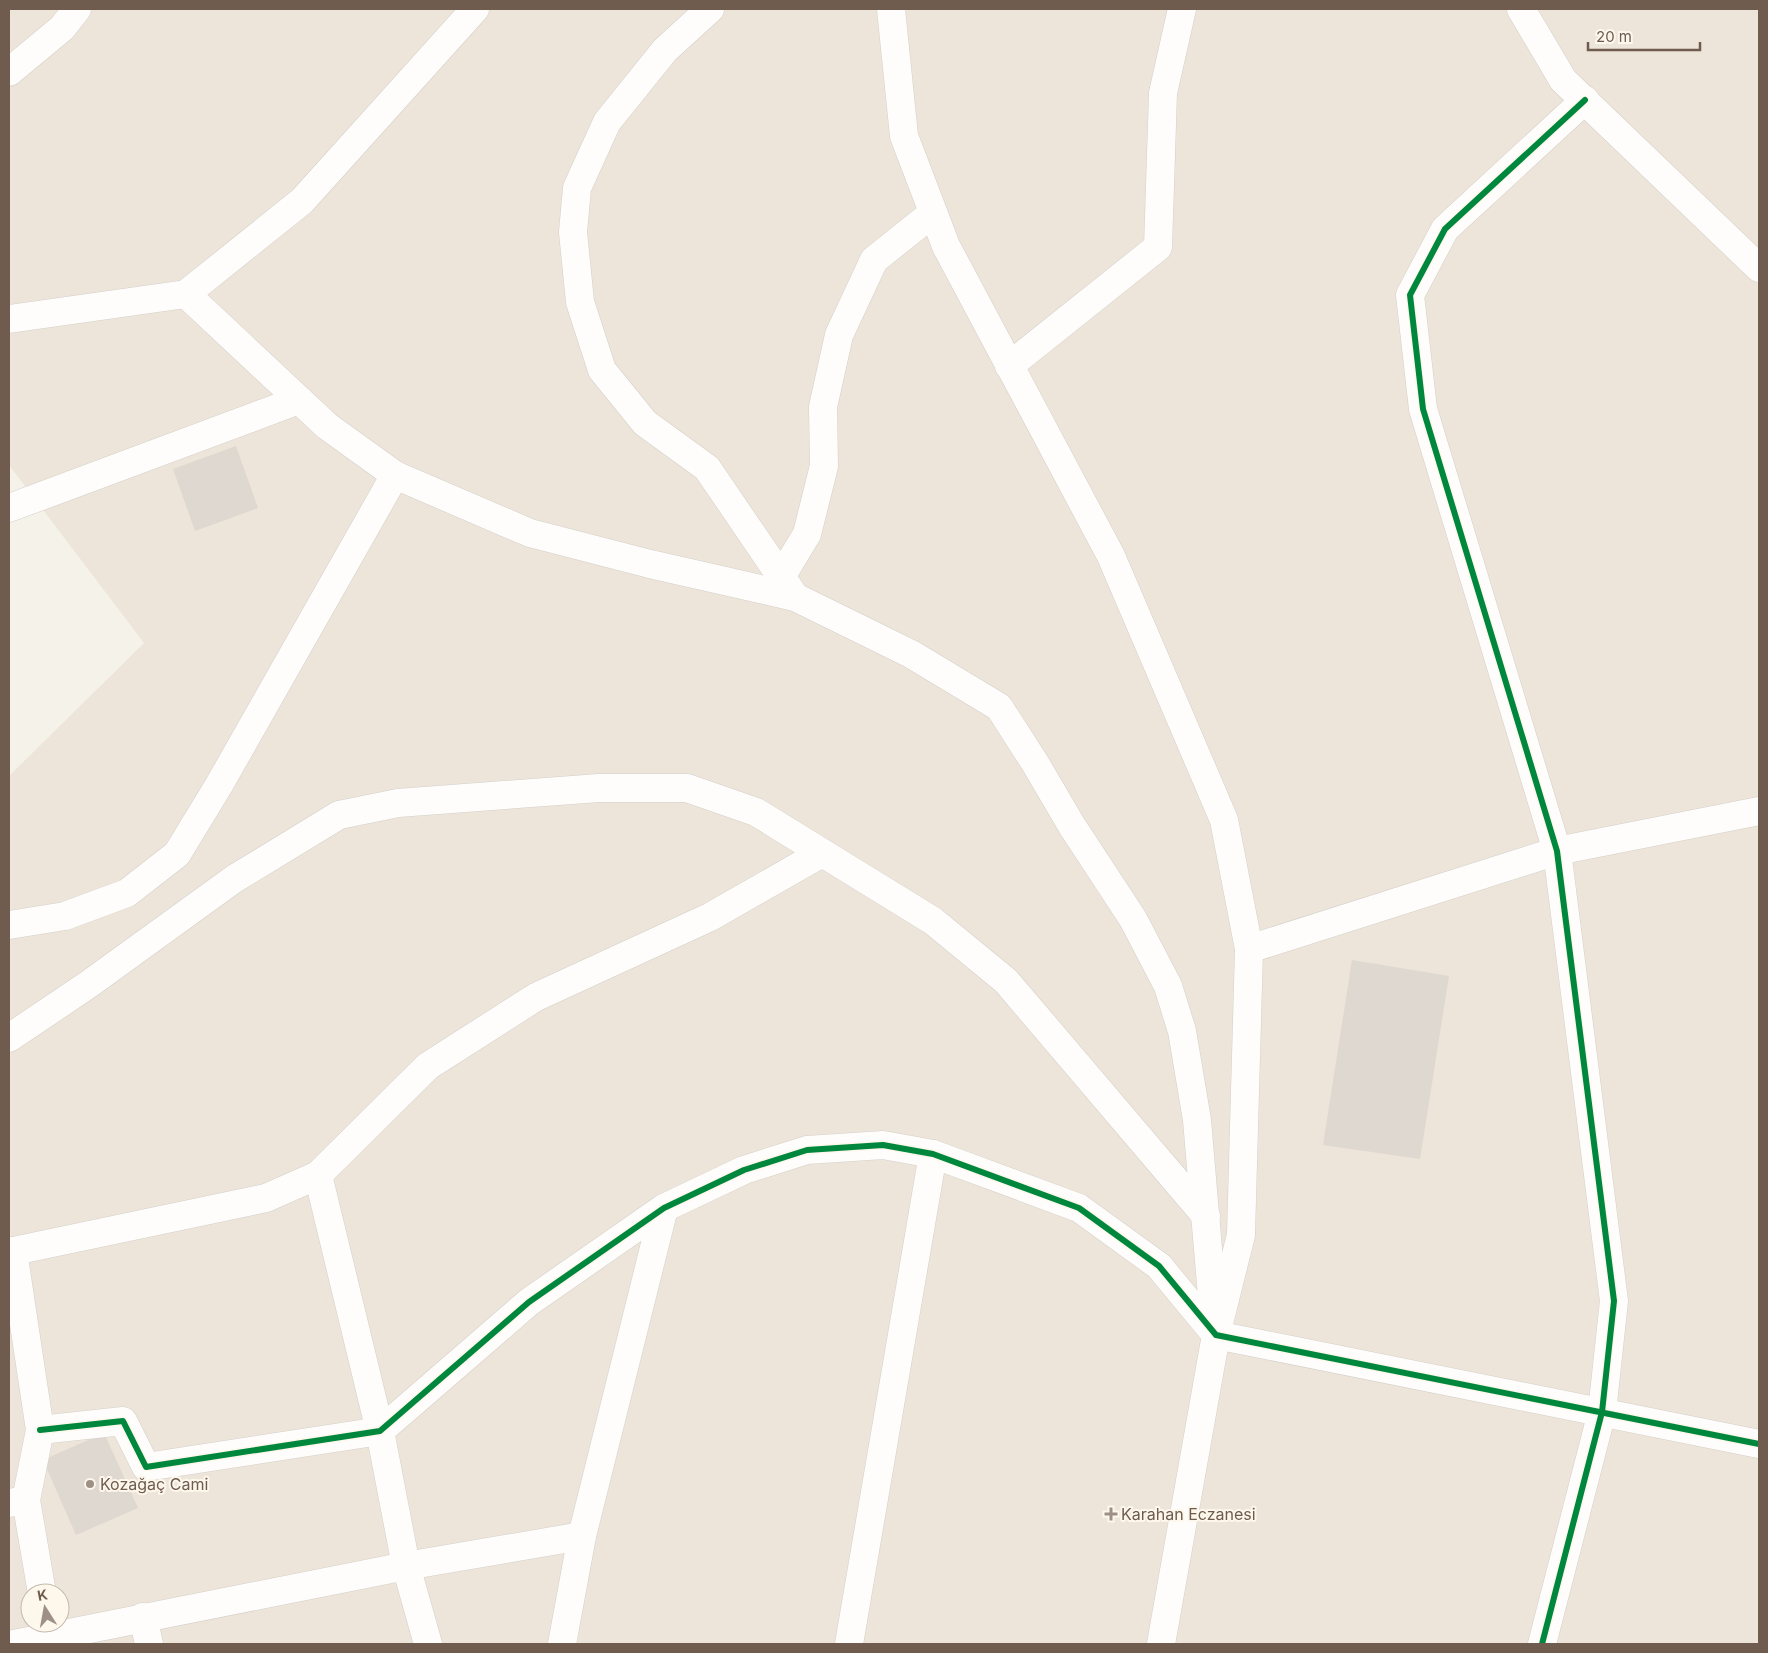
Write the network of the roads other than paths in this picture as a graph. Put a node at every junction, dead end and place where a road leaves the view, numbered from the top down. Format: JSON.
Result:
{"nodes":[{"id":1,"x":77,"y":9,"type":"edge"},
{"id":2,"x":475,"y":9,"type":"edge"},
{"id":3,"x":710,"y":9,"type":"edge"},
{"id":4,"x":891,"y":9,"type":"edge"},
{"id":5,"x":1182,"y":9,"type":"edge"},
{"id":6,"x":1521,"y":9,"type":"edge"},
{"id":7,"x":9,"y":72,"type":"edge"},
{"id":8,"x":1585,"y":100,"type":"junction"},
{"id":9,"x":934,"y":213,"type":"junction"},
{"id":10,"x":1759,"y":268,"type":"edge"},
{"id":11,"x":186,"y":294,"type":"junction"},
{"id":12,"x":9,"y":319,"type":"edge"},
{"id":13,"x":1010,"y":366,"type":"junction"},
{"id":14,"x":299,"y":400,"type":"junction"},
{"id":15,"x":395,"y":475,"type":"junction"},
{"id":16,"x":9,"y":508,"type":"edge"},
{"id":17,"x":788,"y":587,"type":"junction"},
{"id":18,"x":1759,"y":811,"type":"edge"},
{"id":19,"x":1556,"y":851,"type":"junction"},
{"id":20,"x":822,"y":853,"type":"junction"},
{"id":21,"x":9,"y":925,"type":"edge"},
{"id":22,"x":1249,"y":949,"type":"junction"},
{"id":23,"x":9,"y":1038,"type":"edge"},
{"id":24,"x":934,"y":1154,"type":"junction"},
{"id":25,"x":318,"y":1175,"type":"junction"},
{"id":26,"x":664,"y":1208,"type":"junction"},
{"id":27,"x":1206,"y":1216,"type":"junction"},
{"id":28,"x":11,"y":1251,"type":"edge"},
{"id":29,"x":1216,"y":1335,"type":"junction"},
{"id":30,"x":1602,"y":1412,"type":"junction"},
{"id":31,"x":40,"y":1430,"type":"junction"},
{"id":32,"x":380,"y":1431,"type":"junction"},
{"id":33,"x":1759,"y":1444,"type":"edge"},
{"id":34,"x":18,"y":1502,"type":"edge"},
{"id":35,"x":582,"y":1536,"type":"junction"},
{"id":36,"x":406,"y":1566,"type":"junction"},
{"id":37,"x":39,"y":1583,"type":"edge"},
{"id":38,"x":143,"y":1618,"type":"junction"},
{"id":39,"x":70,"y":1627,"type":"edge"},
{"id":40,"x":42,"y":1633,"type":"edge"},
{"id":41,"x":14,"y":1644,"type":"edge"},
{"id":42,"x":149,"y":1644,"type":"edge"},
{"id":43,"x":428,"y":1644,"type":"edge"},
{"id":44,"x":562,"y":1644,"type":"edge"},
{"id":45,"x":849,"y":1644,"type":"edge"},
{"id":46,"x":1161,"y":1644,"type":"edge"},
{"id":47,"x":1542,"y":1644,"type":"edge"}],
"edges":[{"from":1,"to":7,"type":"street"},
{"from":2,"to":11,"type":"street"},
{"from":3,"to":17,"type":"street"},
{"from":4,"to":9,"type":"street"},
{"from":5,"to":13,"type":"street"},
{"from":6,"to":8,"type":"street"},
{"from":8,"to":10,"type":"street"},
{"from":8,"to":19,"type":"street"},
{"from":9,"to":13,"type":"street"},
{"from":9,"to":17,"type":"street"},
{"from":11,"to":12,"type":"street"},
{"from":11,"to":14,"type":"street"},
{"from":13,"to":22,"type":"street"},
{"from":14,"to":15,"type":"street"},
{"from":14,"to":16,"type":"street"},
{"from":15,"to":17,"type":"street"},
{"from":15,"to":21,"type":"street"},
{"from":17,"to":27,"type":"street"},
{"from":18,"to":19,"type":"street"},
{"from":19,"to":22,"type":"street"},
{"from":19,"to":30,"type":"street"},
{"from":20,"to":23,"type":"street"},
{"from":20,"to":25,"type":"street"},
{"from":20,"to":27,"type":"street"},
{"from":22,"to":29,"type":"street"},
{"from":24,"to":26,"type":"street"},
{"from":24,"to":29,"type":"street"},
{"from":24,"to":45,"type":"street"},
{"from":25,"to":28,"type":"street"},
{"from":25,"to":32,"type":"street"},
{"from":26,"to":32,"type":"street"},
{"from":26,"to":35,"type":"street"},
{"from":27,"to":29,"type":"street"},
{"from":28,"to":31,"type":"street"},
{"from":29,"to":30,"type":"street"},
{"from":29,"to":46,"type":"street"},
{"from":30,"to":33,"type":"street"},
{"from":30,"to":47,"type":"street"},
{"from":31,"to":32,"type":"street"},
{"from":31,"to":34,"type":"street"},
{"from":32,"to":36,"type":"street"},
{"from":34,"to":37,"type":"street"},
{"from":35,"to":36,"type":"street"},
{"from":35,"to":44,"type":"street"},
{"from":36,"to":38,"type":"street"},
{"from":36,"to":43,"type":"street"},
{"from":38,"to":39,"type":"street"},
{"from":38,"to":42,"type":"street"},
{"from":40,"to":41,"type":"street"}]}
